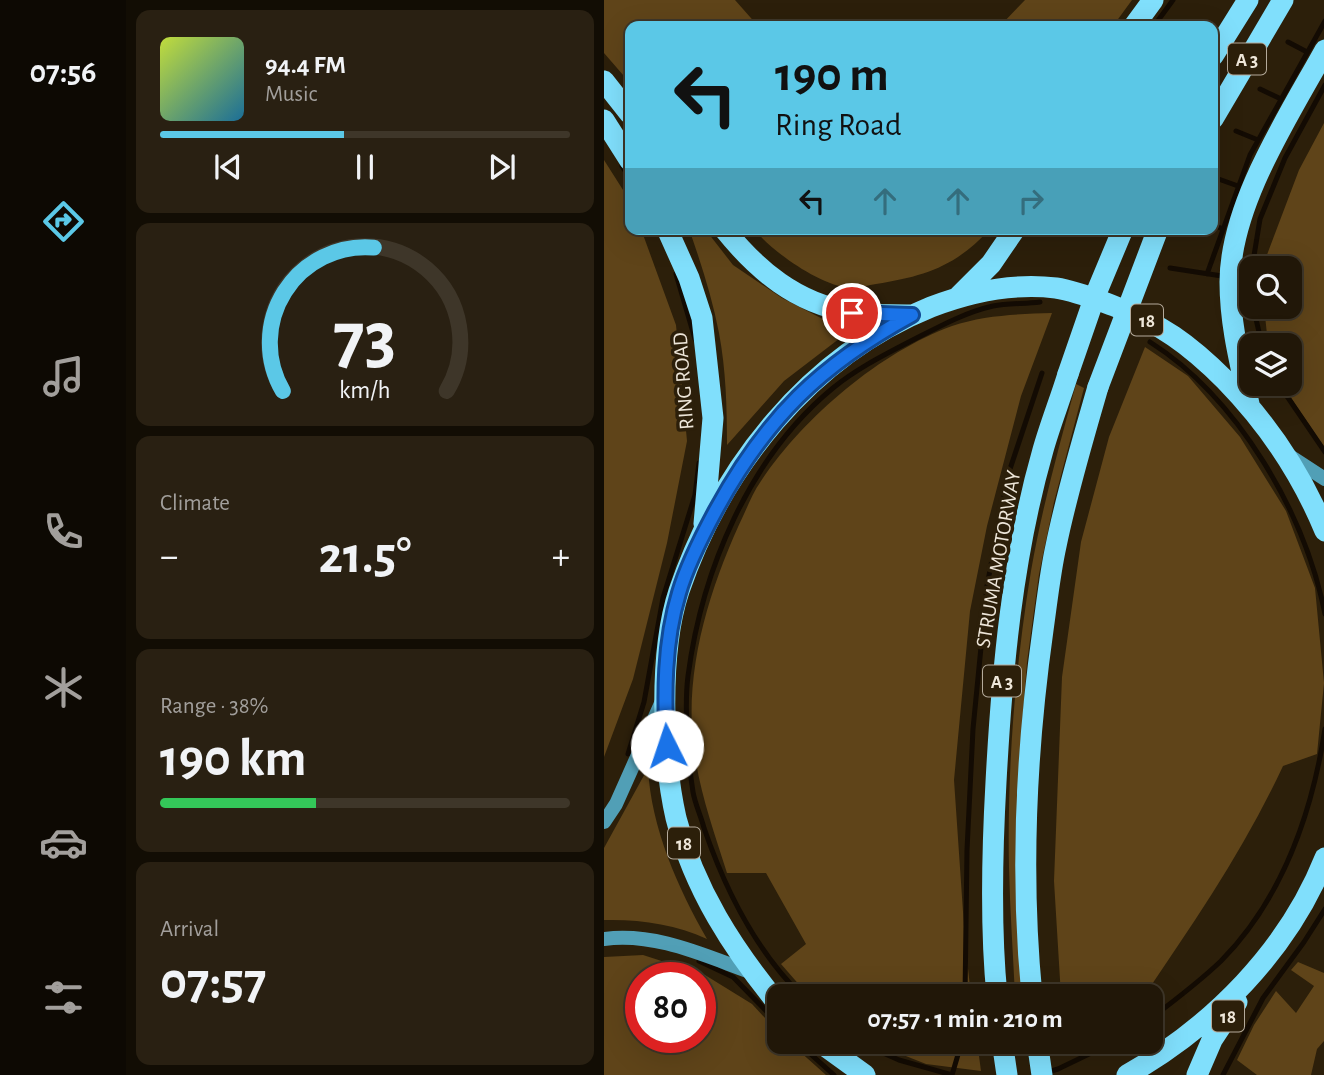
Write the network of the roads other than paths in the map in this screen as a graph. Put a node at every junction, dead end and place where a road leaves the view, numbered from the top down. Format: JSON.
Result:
{"nodes":[{"id":1,"x":1153,"y":0,"type":"edge"},
{"id":2,"x":1248,"y":0,"type":"edge"},
{"id":3,"x":1283,"y":0,"type":"edge"},
{"id":4,"x":1138,"y":21,"type":"edge"},
{"id":5,"x":1218,"y":48,"type":"edge"},
{"id":6,"x":1324,"y":50,"type":"edge"},
{"id":7,"x":604,"y":81,"type":"edge"},
{"id":8,"x":625,"y":108,"type":"edge"},
{"id":9,"x":1218,"y":110,"type":"edge"},
{"id":10,"x":604,"y":120,"type":"edge"},
{"id":11,"x":625,"y":153,"type":"edge"},
{"id":12,"x":669,"y":235,"type":"edge"},
{"id":13,"x":730,"y":235,"type":"edge"},
{"id":14,"x":1012,"y":235,"type":"edge"},
{"id":15,"x":1120,"y":235,"type":"edge"},
{"id":16,"x":1156,"y":235,"type":"edge"},
{"id":17,"x":959,"y":296,"type":"junction"},
{"id":18,"x":912,"y":315,"type":"junction"},
{"id":19,"x":1250,"y":406,"type":"junction"},
{"id":20,"x":1285,"y":453,"type":"junction"},
{"id":21,"x":1324,"y":479,"type":"edge"},
{"id":22,"x":1324,"y":531,"type":"edge"},
{"id":23,"x":702,"y":535,"type":"junction"},
{"id":24,"x":664,"y":697,"type":"junction"},
{"id":25,"x":604,"y":822,"type":"edge"},
{"id":26,"x":1324,"y":858,"type":"edge"},
{"id":27,"x":604,"y":939,"type":"edge"},
{"id":28,"x":1265,"y":960,"type":"junction"},
{"id":29,"x":753,"y":973,"type":"junction"},
{"id":30,"x":997,"y":984,"type":"edge"},
{"id":31,"x":1032,"y":984,"type":"edge"},
{"id":32,"x":767,"y":990,"type":"edge"},
{"id":33,"x":829,"y":1054,"type":"edge"},
{"id":34,"x":835,"y":1054,"type":"edge"},
{"id":35,"x":1004,"y":1054,"type":"edge"},
{"id":36,"x":1039,"y":1054,"type":"edge"},
{"id":37,"x":848,"y":1075,"type":"edge"},
{"id":38,"x":865,"y":1075,"type":"edge"},
{"id":39,"x":1007,"y":1075,"type":"edge"},
{"id":40,"x":1042,"y":1075,"type":"edge"},
{"id":41,"x":1127,"y":1075,"type":"edge"},
{"id":42,"x":1197,"y":1075,"type":"edge"}],
"edges":[{"from":1,"to":4,"type":"highway"},
{"from":2,"to":5,"type":"highway","number":"A 3"},
{"from":3,"to":9,"type":"highway","number":"A 3"},
{"from":6,"to":19,"type":"highway"},
{"from":7,"to":8,"type":"highway"},
{"from":10,"to":11,"type":"highway"},
{"from":12,"to":23,"type":"highway","name":"RING ROAD","number":"18"},
{"from":13,"to":18,"type":"highway","number":"18"},
{"from":14,"to":17,"type":"highway"},
{"from":15,"to":30,"type":"highway","name":"STRUMA MOTORWAY","number":"A 3","bridge":true},
{"from":16,"to":31,"type":"highway","number":"A 3","bridge":true},
{"from":17,"to":18,"type":"highway","number":"18"},
{"from":17,"to":19,"type":"highway","number":"18"},
{"from":18,"to":23,"type":"highway","number":"18"},
{"from":19,"to":20,"type":"highway","number":"18"},
{"from":20,"to":21,"type":"main road"},
{"from":20,"to":22,"type":"highway","number":"18"},
{"from":23,"to":24,"type":"highway","number":"18"},
{"from":24,"to":25,"type":"main road"},
{"from":24,"to":29,"type":"highway","number":"18"},
{"from":26,"to":28,"type":"highway","number":"18"},
{"from":27,"to":29,"type":"main road"},
{"from":28,"to":41,"type":"highway","number":"18"},
{"from":28,"to":42,"type":"highway","number":"18"},
{"from":29,"to":32,"type":"highway","number":"18"},
{"from":33,"to":37,"type":"highway"},
{"from":34,"to":38,"type":"highway"},
{"from":35,"to":39,"type":"highway"},
{"from":36,"to":40,"type":"highway"}]}
